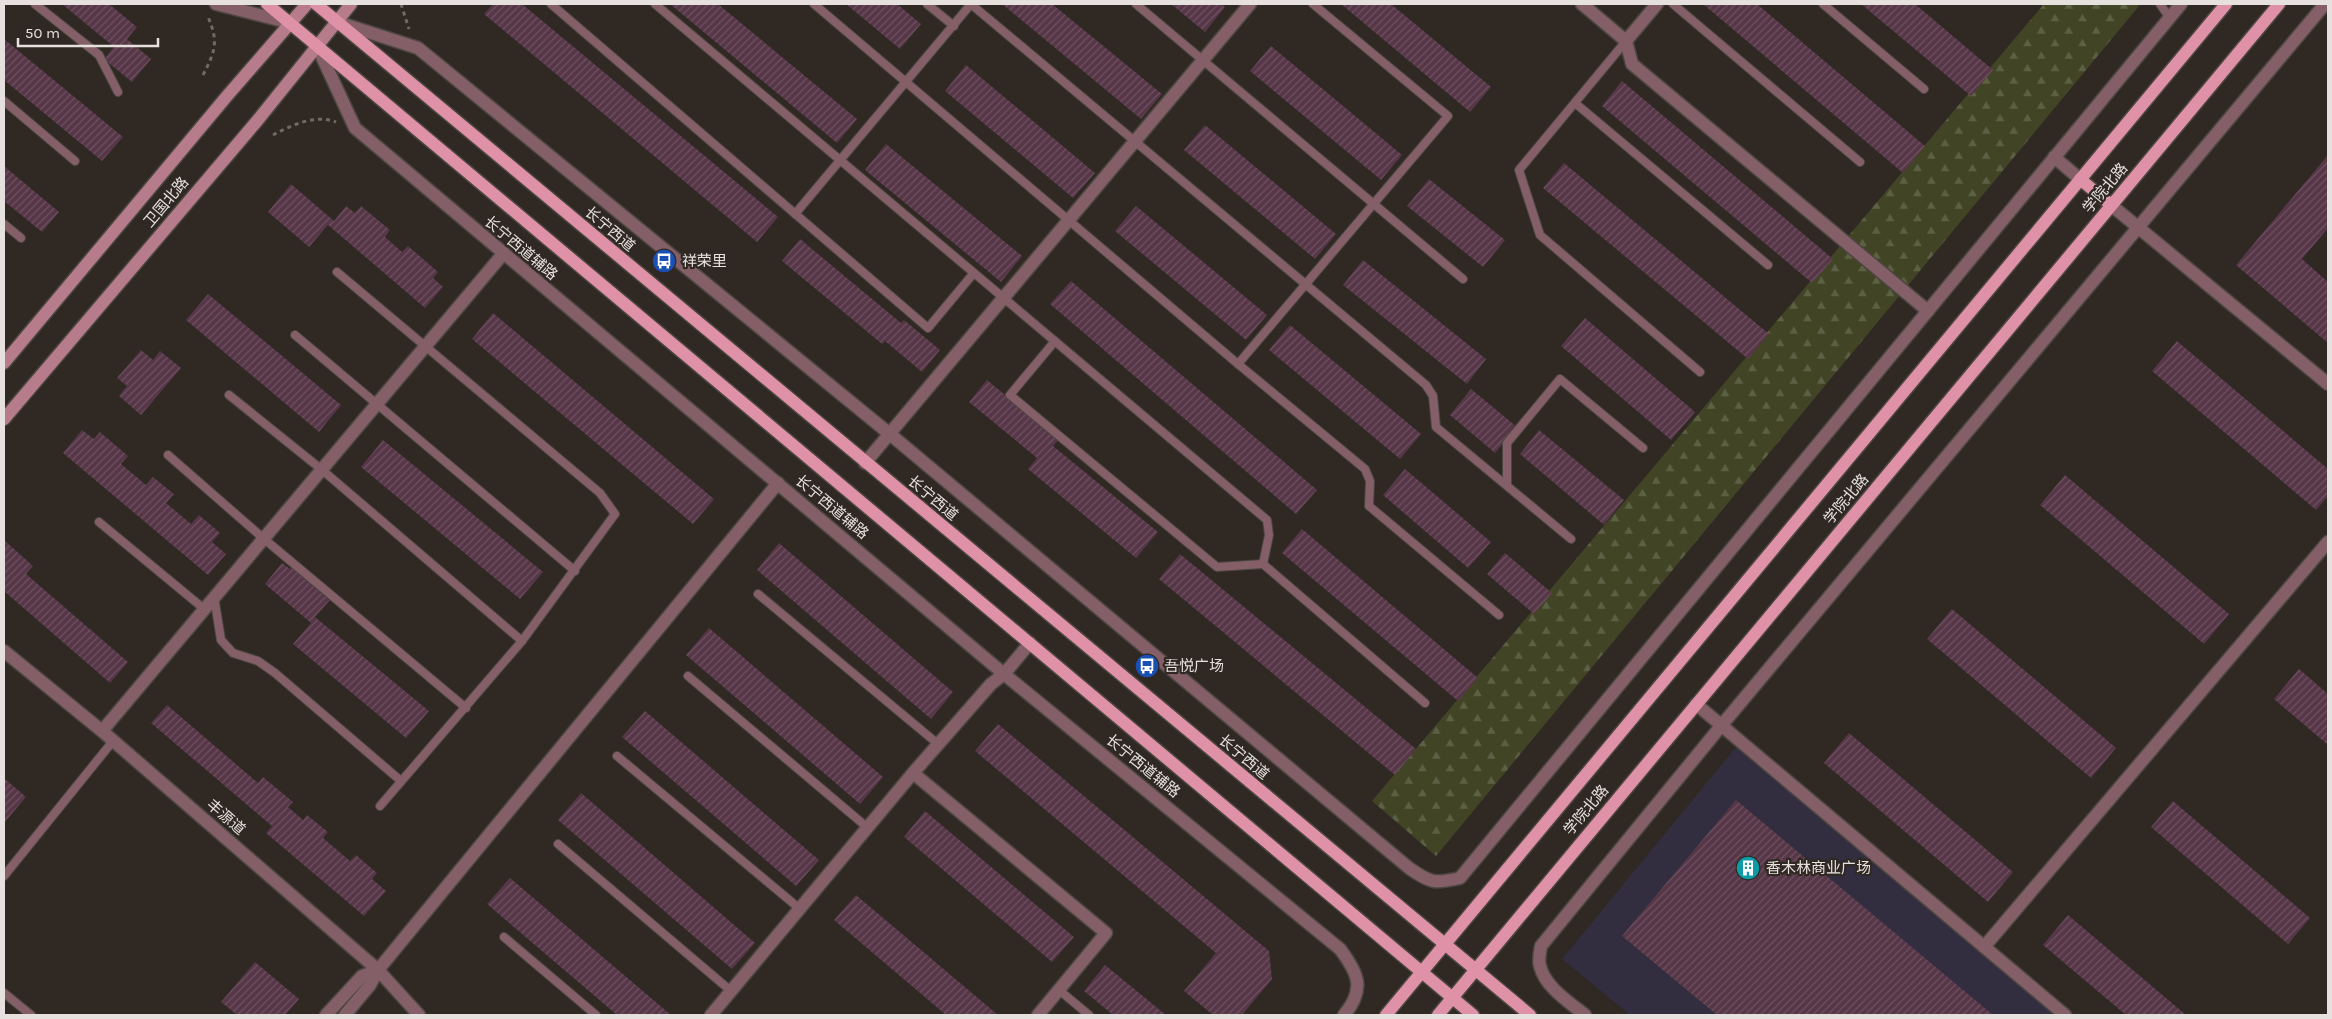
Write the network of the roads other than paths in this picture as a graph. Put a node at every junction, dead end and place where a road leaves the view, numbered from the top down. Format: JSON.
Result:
{"nodes":[{"id":1,"x":35,"y":4,"type":"edge"},
{"id":2,"x":216,"y":4,"type":"edge"},
{"id":3,"x":267,"y":4,"type":"edge"},
{"id":4,"x":307,"y":4,"type":"edge"},
{"id":5,"x":316,"y":4,"type":"edge"},
{"id":6,"x":351,"y":4,"type":"edge"},
{"id":7,"x":551,"y":4,"type":"edge"},
{"id":8,"x":655,"y":4,"type":"edge"},
{"id":9,"x":814,"y":4,"type":"edge"},
{"id":10,"x":927,"y":4,"type":"edge"},
{"id":11,"x":971,"y":4,"type":"edge"},
{"id":12,"x":1136,"y":4,"type":"edge"},
{"id":13,"x":1250,"y":4,"type":"edge"},
{"id":14,"x":1313,"y":4,"type":"edge"},
{"id":15,"x":1582,"y":4,"type":"edge"},
{"id":16,"x":1657,"y":4,"type":"edge"},
{"id":17,"x":1673,"y":4,"type":"edge"},
{"id":18,"x":1823,"y":4,"type":"edge"},
{"id":19,"x":2160,"y":4,"type":"edge"},
{"id":20,"x":2181,"y":4,"type":"edge"},
{"id":21,"x":2226,"y":4,"type":"edge"},
{"id":22,"x":2279,"y":4,"type":"edge"},
{"id":23,"x":2325,"y":4,"type":"edge"},
{"id":24,"x":2169,"y":17,"type":"junction"},
{"id":25,"x":336,"y":22,"type":"junction"},
{"id":26,"x":292,"y":24,"type":"junction"},
{"id":27,"x":954,"y":26,"type":"junction"},
{"id":28,"x":1626,"y":41,"type":"junction"},
{"id":29,"x":316,"y":46,"type":"junction"},
{"id":30,"x":1203,"y":60,"type":"junction"},
{"id":31,"x":907,"y":82,"type":"junction"},
{"id":32,"x":1924,"y":89,"type":"dead end"},
{"id":33,"x":118,"y":92,"type":"dead end"},
{"id":34,"x":4,"y":101,"type":"edge"},
{"id":35,"x":1575,"y":103,"type":"junction"},
{"id":36,"x":1135,"y":142,"type":"junction"},
{"id":37,"x":2054,"y":157,"type":"junction"},
{"id":38,"x":75,"y":161,"type":"dead end"},
{"id":39,"x":840,"y":161,"type":"junction"},
{"id":40,"x":1860,"y":162,"type":"dead end"},
{"id":41,"x":2080,"y":179,"type":"junction"},
{"id":42,"x":1374,"y":204,"type":"junction"},
{"id":43,"x":2111,"y":205,"type":"junction"},
{"id":44,"x":795,"y":214,"type":"junction"},
{"id":45,"x":1069,"y":221,"type":"junction"},
{"id":46,"x":4,"y":224,"type":"edge"},
{"id":47,"x":2137,"y":227,"type":"junction"},
{"id":48,"x":21,"y":238,"type":"dead end"},
{"id":49,"x":503,"y":254,"type":"junction"},
{"id":50,"x":1768,"y":265,"type":"dead end"},
{"id":51,"x":337,"y":272,"type":"dead end"},
{"id":52,"x":973,"y":274,"type":"junction"},
{"id":53,"x":1463,"y":279,"type":"dead end"},
{"id":54,"x":1305,"y":285,"type":"junction"},
{"id":55,"x":1004,"y":299,"type":"junction"},
{"id":56,"x":1928,"y":311,"type":"junction"},
{"id":57,"x":295,"y":335,"type":"dead end"},
{"id":58,"x":1055,"y":341,"type":"junction"},
{"id":59,"x":426,"y":345,"type":"junction"},
{"id":60,"x":4,"y":363,"type":"edge"},
{"id":61,"x":1238,"y":364,"type":"junction"},
{"id":62,"x":1700,"y":372,"type":"dead end"},
{"id":63,"x":2328,"y":384,"type":"edge"},
{"id":64,"x":229,"y":396,"type":"dead end"},
{"id":65,"x":376,"y":404,"type":"junction"},
{"id":66,"x":4,"y":419,"type":"edge"},
{"id":67,"x":890,"y":435,"type":"junction"},
{"id":68,"x":1643,"y":448,"type":"dead end"},
{"id":69,"x":168,"y":455,"type":"dead end"},
{"id":70,"x":865,"y":463,"type":"junction"},
{"id":71,"x":321,"y":470,"type":"junction"},
{"id":72,"x":778,"y":483,"type":"junction"},
{"id":73,"x":1506,"y":485,"type":"junction"},
{"id":74,"x":99,"y":522,"type":"dead end"},
{"id":75,"x":263,"y":538,"type":"junction"},
{"id":76,"x":1571,"y":540,"type":"dead end"},
{"id":77,"x":2328,"y":542,"type":"edge"},
{"id":78,"x":1263,"y":564,"type":"junction"},
{"id":79,"x":575,"y":571,"type":"junction"},
{"id":80,"x":758,"y":594,"type":"dead end"},
{"id":81,"x":214,"y":596,"type":"junction"},
{"id":82,"x":203,"y":608,"type":"junction"},
{"id":83,"x":1499,"y":615,"type":"dead end"},
{"id":84,"x":522,"y":641,"type":"junction"},
{"id":85,"x":1030,"y":643,"type":"junction"},
{"id":86,"x":4,"y":651,"type":"edge"},
{"id":87,"x":1004,"y":674,"type":"junction"},
{"id":88,"x":688,"y":676,"type":"dead end"},
{"id":89,"x":1425,"y":703,"type":"dead end"},
{"id":90,"x":1696,"y":704,"type":"junction"},
{"id":91,"x":466,"y":708,"type":"junction"},
{"id":92,"x":1721,"y":726,"type":"junction"},
{"id":93,"x":102,"y":731,"type":"junction"},
{"id":94,"x":113,"y":741,"type":"junction"},
{"id":95,"x":938,"y":744,"type":"junction"},
{"id":96,"x":617,"y":756,"type":"dead end"},
{"id":97,"x":913,"y":773,"type":"junction"},
{"id":98,"x":401,"y":781,"type":"junction"},
{"id":99,"x":380,"y":806,"type":"dead end"},
{"id":100,"x":868,"y":828,"type":"junction"},
{"id":101,"x":558,"y":844,"type":"dead end"},
{"id":102,"x":4,"y":876,"type":"edge"},
{"id":103,"x":800,"y":909,"type":"junction"},
{"id":104,"x":504,"y":937,"type":"dead end"},
{"id":105,"x":1443,"y":944,"type":"junction"},
{"id":106,"x":1984,"y":947,"type":"junction"},
{"id":107,"x":378,"y":970,"type":"junction"},
{"id":108,"x":1475,"y":970,"type":"junction"},
{"id":109,"x":1420,"y":972,"type":"junction"},
{"id":110,"x":1059,"y":990,"type":"junction"},
{"id":111,"x":732,"y":991,"type":"junction"},
{"id":112,"x":4,"y":992,"type":"edge"},
{"id":113,"x":1452,"y":998,"type":"junction"},
{"id":114,"x":31,"y":1015,"type":"edge"},
{"id":115,"x":326,"y":1015,"type":"edge"},
{"id":116,"x":345,"y":1015,"type":"edge"},
{"id":117,"x":419,"y":1015,"type":"edge"},
{"id":118,"x":596,"y":1015,"type":"edge"},
{"id":119,"x":712,"y":1015,"type":"edge"},
{"id":120,"x":1038,"y":1015,"type":"edge"},
{"id":121,"x":1089,"y":1015,"type":"edge"},
{"id":122,"x":1344,"y":1015,"type":"edge"},
{"id":123,"x":1386,"y":1015,"type":"edge"},
{"id":124,"x":1438,"y":1015,"type":"edge"},
{"id":125,"x":1473,"y":1015,"type":"edge"},
{"id":126,"x":1530,"y":1015,"type":"edge"},
{"id":127,"x":1585,"y":1015,"type":"edge"},
{"id":128,"x":2065,"y":1015,"type":"edge"}],
"edges":[{"from":1,"to":33,"type":"lane"},
{"from":2,"to":26,"type":"street"},
{"from":3,"to":26,"type":"main road"},
{"from":4,"to":26,"type":"main road","name":"卫国北路"},
{"from":5,"to":25,"type":"main road","name":"长宁西道"},
{"from":6,"to":25,"type":"main road","name":"卫国北路"},
{"from":7,"to":44,"type":"lane"},
{"from":8,"to":39,"type":"lane"},
{"from":9,"to":31,"type":"lane"},
{"from":10,"to":27,"type":"lane"},
{"from":11,"to":27,"type":"lane"},
{"from":11,"to":36,"type":"lane"},
{"from":12,"to":30,"type":"lane"},
{"from":13,"to":30,"type":"street"},
{"from":14,"to":42,"type":"lane"},
{"from":15,"to":28,"type":"street"},
{"from":16,"to":28,"type":"street"},
{"from":17,"to":40,"type":"lane"},
{"from":18,"to":32,"type":"lane"},
{"from":19,"to":24,"type":"lane"},
{"from":20,"to":24,"type":"street"},
{"from":21,"to":41,"type":"main road","name":"学院北路"},
{"from":22,"to":43,"type":"main road","name":"学院北路"},
{"from":23,"to":47,"type":"street"},
{"from":24,"to":37,"type":"street"},
{"from":25,"to":29,"type":"main road","name":"卫国北路"},
{"from":25,"to":67,"type":"street"},
{"from":25,"to":70,"type":"main road","name":"长宁西道"},
{"from":26,"to":29,"type":"main road"},
{"from":26,"to":60,"type":"main road","name":"卫国北路"},
{"from":27,"to":31,"type":"lane"},
{"from":28,"to":35,"type":"lane"},
{"from":28,"to":56,"type":"street"},
{"from":29,"to":49,"type":"street","name":"长宁西道辅路"},
{"from":29,"to":66,"type":"main road","name":"卫国北路"},
{"from":29,"to":85,"type":"main road"},
{"from":30,"to":36,"type":"street"},
{"from":30,"to":42,"type":"lane"},
{"from":31,"to":39,"type":"lane"},
{"from":31,"to":45,"type":"lane"},
{"from":34,"to":38,"type":"lane"},
{"from":35,"to":50,"type":"lane"},
{"from":35,"to":62,"type":"lane"},
{"from":36,"to":45,"type":"street"},
{"from":36,"to":54,"type":"lane"},
{"from":37,"to":41,"type":"street"},
{"from":37,"to":56,"type":"street"},
{"from":39,"to":44,"type":"lane"},
{"from":39,"to":52,"type":"lane"},
{"from":41,"to":43,"type":"main road"},
{"from":41,"to":105,"type":"main road","name":"学院北路"},
{"from":42,"to":53,"type":"lane"},
{"from":42,"to":54,"type":"lane"},
{"from":43,"to":47,"type":"street"},
{"from":43,"to":90,"type":"main road","name":"学院北路"},
{"from":44,"to":52,"type":"lane"},
{"from":45,"to":55,"type":"street"},
{"from":45,"to":61,"type":"lane"},
{"from":46,"to":48,"type":"lane"},
{"from":47,"to":63,"type":"street"},
{"from":47,"to":92,"type":"street"},
{"from":49,"to":59,"type":"street"},
{"from":49,"to":72,"type":"street","name":"长宁西道辅路"},
{"from":51,"to":59,"type":"lane"},
{"from":52,"to":55,"type":"lane"},
{"from":54,"to":61,"type":"lane"},
{"from":54,"to":73,"type":"lane"},
{"from":55,"to":58,"type":"lane"},
{"from":55,"to":67,"type":"street"},
{"from":56,"to":67,"type":"street"},
{"from":57,"to":65,"type":"lane"},
{"from":58,"to":78,"type":"lane"},
{"from":58,"to":78,"type":"lane"},
{"from":59,"to":65,"type":"street"},
{"from":59,"to":79,"type":"lane"},
{"from":61,"to":83,"type":"lane"},
{"from":64,"to":71,"type":"lane"},
{"from":65,"to":71,"type":"street"},
{"from":65,"to":79,"type":"lane"},
{"from":67,"to":70,"type":"street"},
{"from":68,"to":73,"type":"lane"},
{"from":69,"to":75,"type":"lane"},
{"from":70,"to":105,"type":"main road","name":"长宁西道"},
{"from":71,"to":75,"type":"street"},
{"from":71,"to":84,"type":"lane"},
{"from":72,"to":87,"type":"street","name":"长宁西道辅路"},
{"from":72,"to":107,"type":"street"},
{"from":73,"to":76,"type":"lane"},
{"from":74,"to":82,"type":"lane"},
{"from":75,"to":81,"type":"street"},
{"from":75,"to":91,"type":"lane"},
{"from":77,"to":106,"type":"street"},
{"from":78,"to":89,"type":"lane"},
{"from":79,"to":84,"type":"lane"},
{"from":80,"to":95,"type":"lane"},
{"from":81,"to":82,"type":"street"},
{"from":81,"to":98,"type":"lane"},
{"from":82,"to":93,"type":"street"},
{"from":84,"to":91,"type":"lane"},
{"from":85,"to":87,"type":"street"},
{"from":85,"to":109,"type":"main road"},
{"from":86,"to":93,"type":"street","name":"丰源道"},
{"from":87,"to":95,"type":"street"},
{"from":87,"to":122,"type":"street","name":"长宁西道辅路"},
{"from":88,"to":100,"type":"lane"},
{"from":90,"to":92,"type":"street"},
{"from":90,"to":108,"type":"main road","name":"学院北路"},
{"from":91,"to":98,"type":"lane"},
{"from":92,"to":106,"type":"street"},
{"from":92,"to":127,"type":"street"},
{"from":93,"to":94,"type":"street","name":"丰源道"},
{"from":94,"to":102,"type":"lane"},
{"from":94,"to":107,"type":"street","name":"丰源道"},
{"from":95,"to":97,"type":"street"},
{"from":96,"to":103,"type":"lane"},
{"from":97,"to":100,"type":"street"},
{"from":97,"to":110,"type":"street"},
{"from":98,"to":99,"type":"lane"},
{"from":100,"to":103,"type":"street"},
{"from":101,"to":111,"type":"lane"},
{"from":103,"to":111,"type":"street"},
{"from":104,"to":118,"type":"lane"},
{"from":105,"to":108,"type":"main road","name":"长宁西道"},
{"from":105,"to":109,"type":"main road","name":"学院北路"},
{"from":106,"to":128,"type":"street"},
{"from":107,"to":115,"type":"street"},
{"from":107,"to":116,"type":"street"},
{"from":107,"to":117,"type":"street","name":"丰源道"},
{"from":108,"to":113,"type":"main road","name":"学院北路"},
{"from":108,"to":126,"type":"main road","name":"长宁西道"},
{"from":109,"to":113,"type":"main road"},
{"from":109,"to":123,"type":"main road","name":"学院北路"},
{"from":110,"to":120,"type":"street"},
{"from":110,"to":121,"type":"lane"},
{"from":111,"to":119,"type":"street"},
{"from":112,"to":114,"type":"lane"},
{"from":113,"to":124,"type":"main road","name":"学院北路"},
{"from":113,"to":125,"type":"main road"}]}
